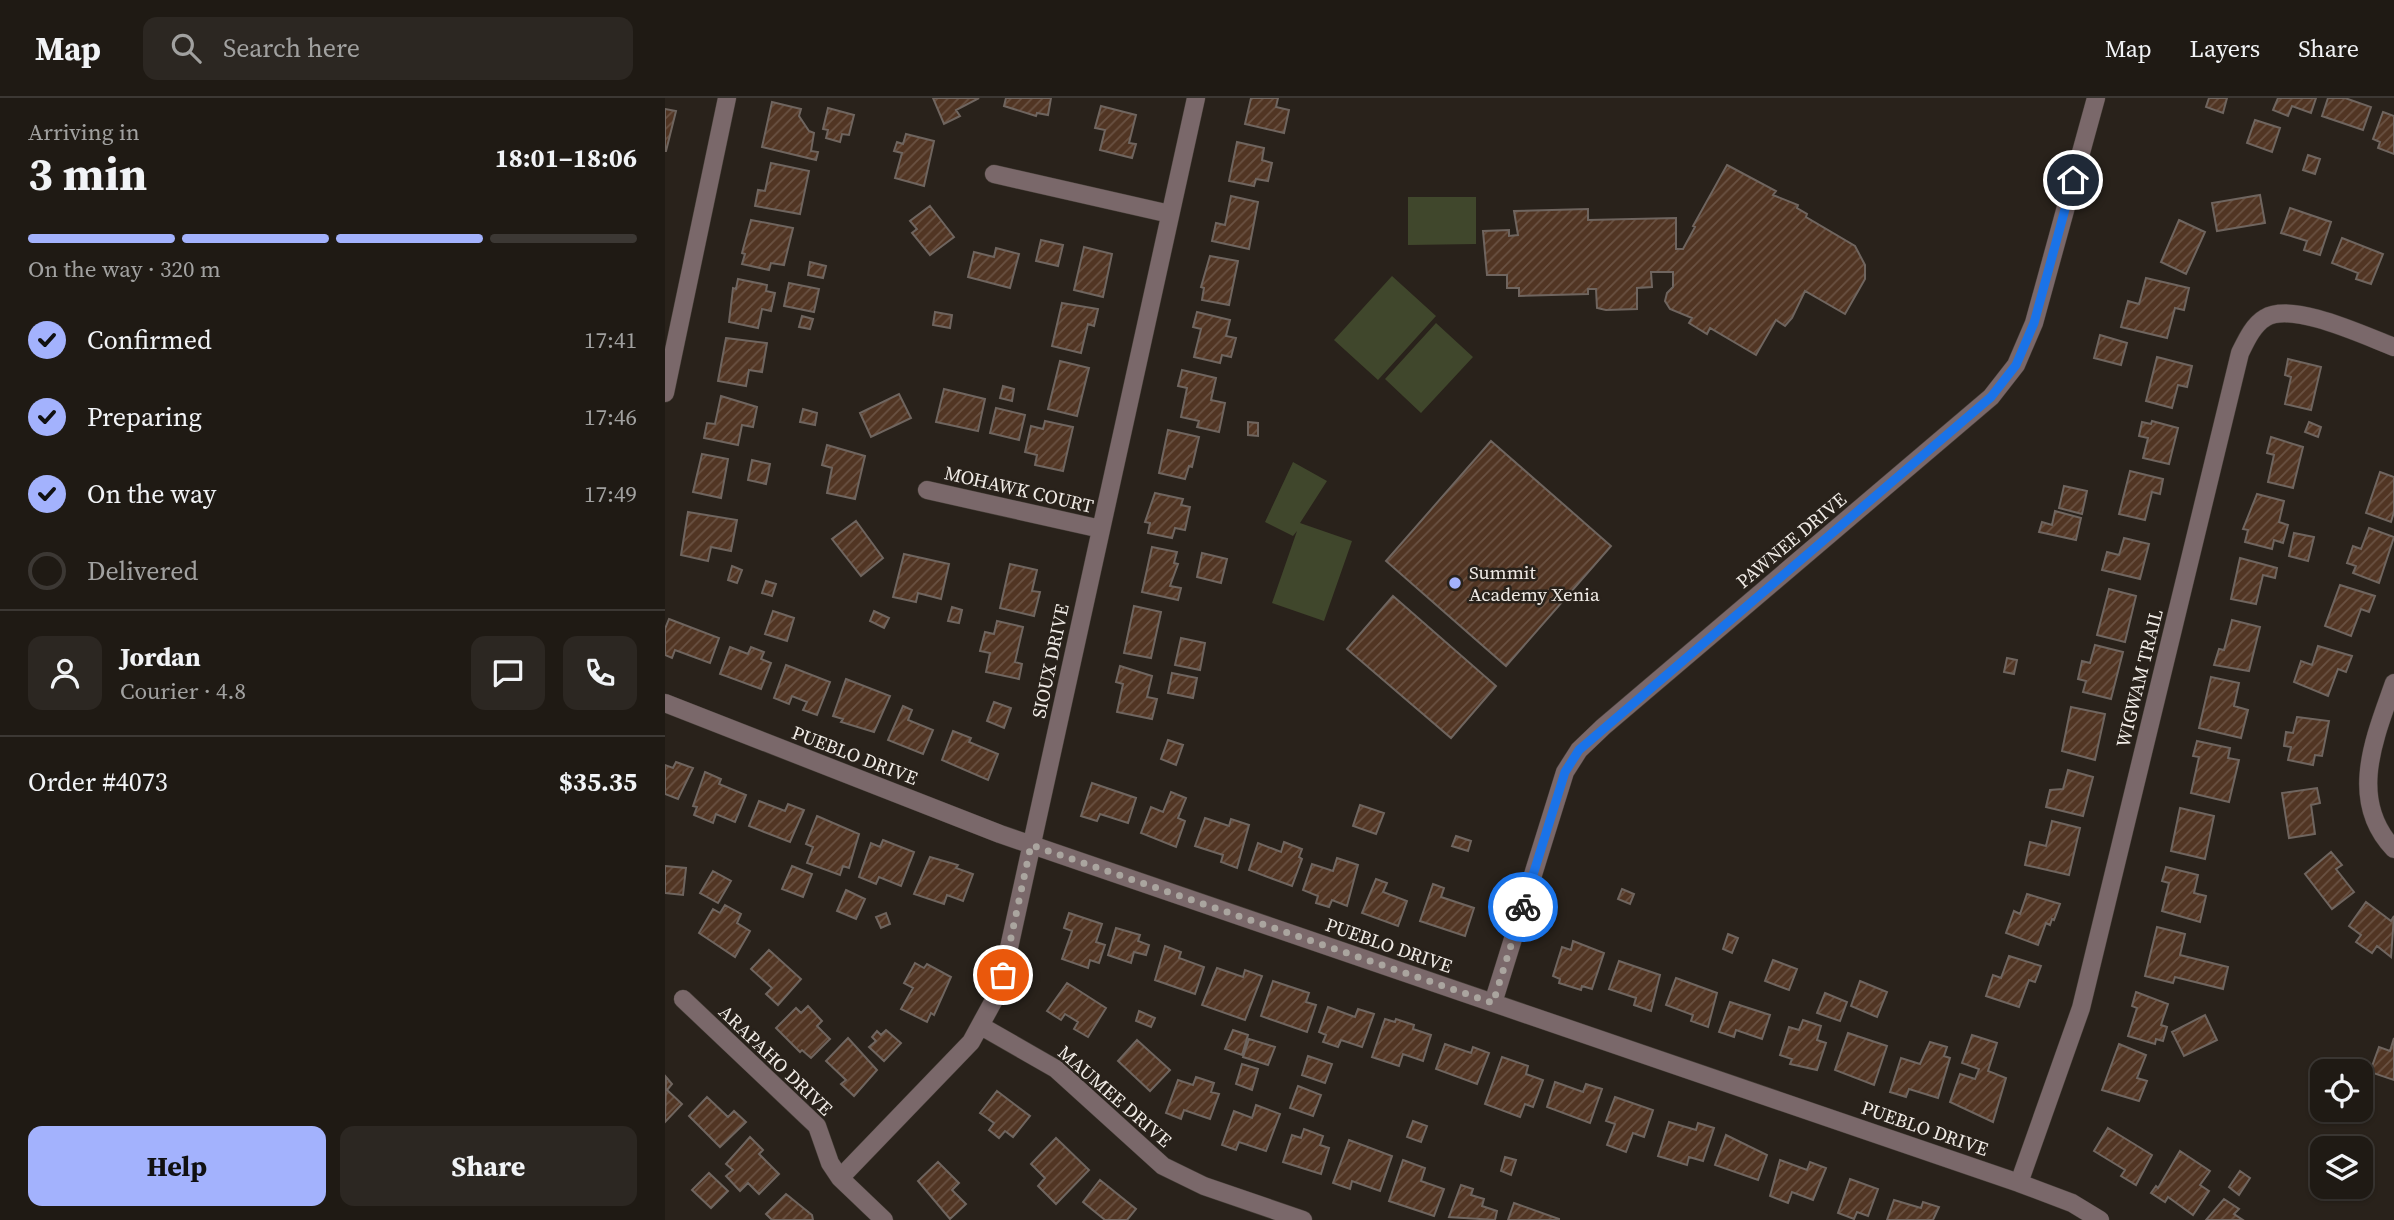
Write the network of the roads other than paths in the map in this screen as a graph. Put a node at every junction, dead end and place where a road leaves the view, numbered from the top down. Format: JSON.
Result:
{"nodes":[{"id":1,"x":727,"y":98,"type":"edge"},
{"id":2,"x":1196,"y":98,"type":"edge"},
{"id":3,"x":2096,"y":98,"type":"edge"},
{"id":4,"x":994,"y":174,"type":"dead end"},
{"id":5,"x":1170,"y":214,"type":"junction"},
{"id":6,"x":2394,"y":347,"type":"edge"},
{"id":7,"x":665,"y":393,"type":"edge"},
{"id":8,"x":927,"y":489,"type":"dead end"},
{"id":9,"x":1101,"y":529,"type":"junction"},
{"id":10,"x":2394,"y":683,"type":"edge"},
{"id":11,"x":665,"y":703,"type":"edge"},
{"id":12,"x":1031,"y":845,"type":"junction"},
{"id":13,"x":2394,"y":849,"type":"edge"},
{"id":14,"x":683,"y":999,"type":"dead end"},
{"id":15,"x":1493,"y":1003,"type":"junction"},
{"id":16,"x":981,"y":1026,"type":"junction"},
{"id":17,"x":840,"y":1178,"type":"junction"},
{"id":18,"x":2019,"y":1183,"type":"junction"},
{"id":19,"x":884,"y":1220,"type":"edge"},
{"id":20,"x":1303,"y":1220,"type":"edge"},
{"id":21,"x":2100,"y":1220,"type":"edge"}],
"edges":[{"from":1,"to":7,"type":"street"},
{"from":2,"to":5,"type":"street","name":"SIOUX DRIVE"},
{"from":3,"to":15,"type":"street","name":"PAWNEE DRIVE"},
{"from":4,"to":5,"type":"street"},
{"from":5,"to":9,"type":"street","name":"SIOUX DRIVE"},
{"from":6,"to":18,"type":"street","name":"WIGWAM TRAIL"},
{"from":8,"to":9,"type":"street","name":"MOHAWK COURT"},
{"from":9,"to":12,"type":"street","name":"SIOUX DRIVE"},
{"from":10,"to":13,"type":"street"},
{"from":11,"to":12,"type":"street","name":"PUEBLO DRIVE"},
{"from":12,"to":15,"type":"street","name":"PUEBLO DRIVE"},
{"from":12,"to":16,"type":"street","name":"SIOUX DRIVE"},
{"from":14,"to":17,"type":"street","name":"ARAPAHO DRIVE"},
{"from":15,"to":18,"type":"street","name":"PUEBLO DRIVE"},
{"from":16,"to":17,"type":"street","name":"SIOUX DRIVE"},
{"from":16,"to":20,"type":"street","name":"MAUMEE DRIVE"},
{"from":17,"to":19,"type":"street","name":"ARAPAHO DRIVE"},
{"from":18,"to":21,"type":"street","name":"PUEBLO DRIVE"}]}
